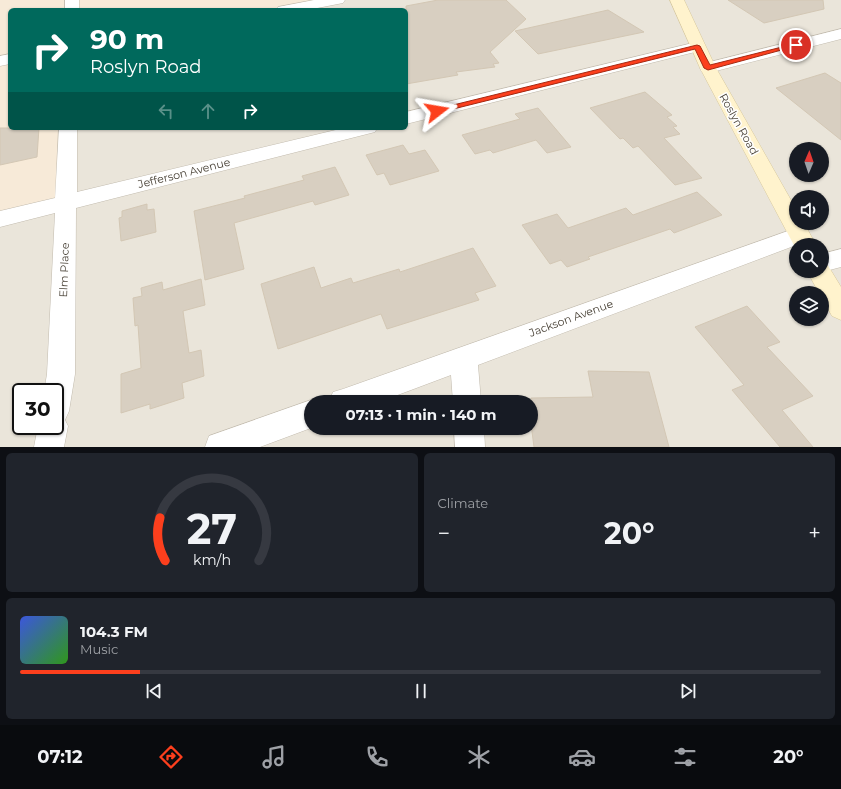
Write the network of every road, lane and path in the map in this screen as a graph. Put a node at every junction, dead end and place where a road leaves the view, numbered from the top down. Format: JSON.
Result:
{"nodes":[{"id":1,"x":338,"y":0,"type":"edge"},
{"id":2,"x":678,"y":0,"type":"edge"},
{"id":3,"x":294,"y":8,"type":"edge"},
{"id":4,"x":841,"y":34,"type":"edge"},
{"id":5,"x":697,"y":46,"type":"junction"},
{"id":6,"x":708,"y":68,"type":"junction"},
{"id":7,"x":408,"y":118,"type":"edge"},
{"id":8,"x":68,"y":130,"type":"edge"},
{"id":9,"x":360,"y":130,"type":"edge"},
{"id":10,"x":65,"y":203,"type":"junction"},
{"id":11,"x":0,"y":219,"type":"edge"},
{"id":12,"x":801,"y":238,"type":"edge"},
{"id":13,"x":789,"y":245,"type":"edge"},
{"id":14,"x":841,"y":258,"type":"edge"},
{"id":15,"x":829,"y":261,"type":"edge"},
{"id":16,"x":823,"y":278,"type":"edge"},
{"id":17,"x":841,"y":309,"type":"edge"},
{"id":18,"x":464,"y":358,"type":"junction"},
{"id":19,"x":60,"y":383,"type":"edge"},
{"id":20,"x":362,"y":395,"type":"edge"},
{"id":21,"x":467,"y":395,"type":"edge"},
{"id":22,"x":304,"y":417,"type":"edge"},
{"id":23,"x":52,"y":435,"type":"edge"},
{"id":24,"x":469,"y":435,"type":"edge"},
{"id":25,"x":50,"y":447,"type":"edge"},
{"id":26,"x":220,"y":447,"type":"edge"},
{"id":27,"x":470,"y":447,"type":"edge"}],
"edges":[{"from":1,"to":3,"type":"street"},
{"from":2,"to":5,"type":"main road","name":"Roslyn Road"},
{"from":4,"to":6,"type":"street"},
{"from":5,"to":6,"type":"main road","name":"Roslyn Road"},
{"from":5,"to":7,"type":"street"},
{"from":6,"to":12,"type":"main road","name":"Roslyn Road"},
{"from":8,"to":10,"type":"street","name":"Elm Place"},
{"from":9,"to":10,"type":"street","name":"Jefferson Avenue"},
{"from":10,"to":11,"type":"street","name":"Jefferson Avenue"},
{"from":10,"to":19,"type":"street","name":"Elm Place"},
{"from":13,"to":18,"type":"street","name":"Jackson Avenue"},
{"from":14,"to":15,"type":"street"},
{"from":16,"to":17,"type":"main road"},
{"from":18,"to":20,"type":"street","name":"Jackson Avenue"},
{"from":18,"to":21,"type":"street"},
{"from":22,"to":26,"type":"street"},
{"from":23,"to":25,"type":"street"},
{"from":24,"to":27,"type":"street"}]}
